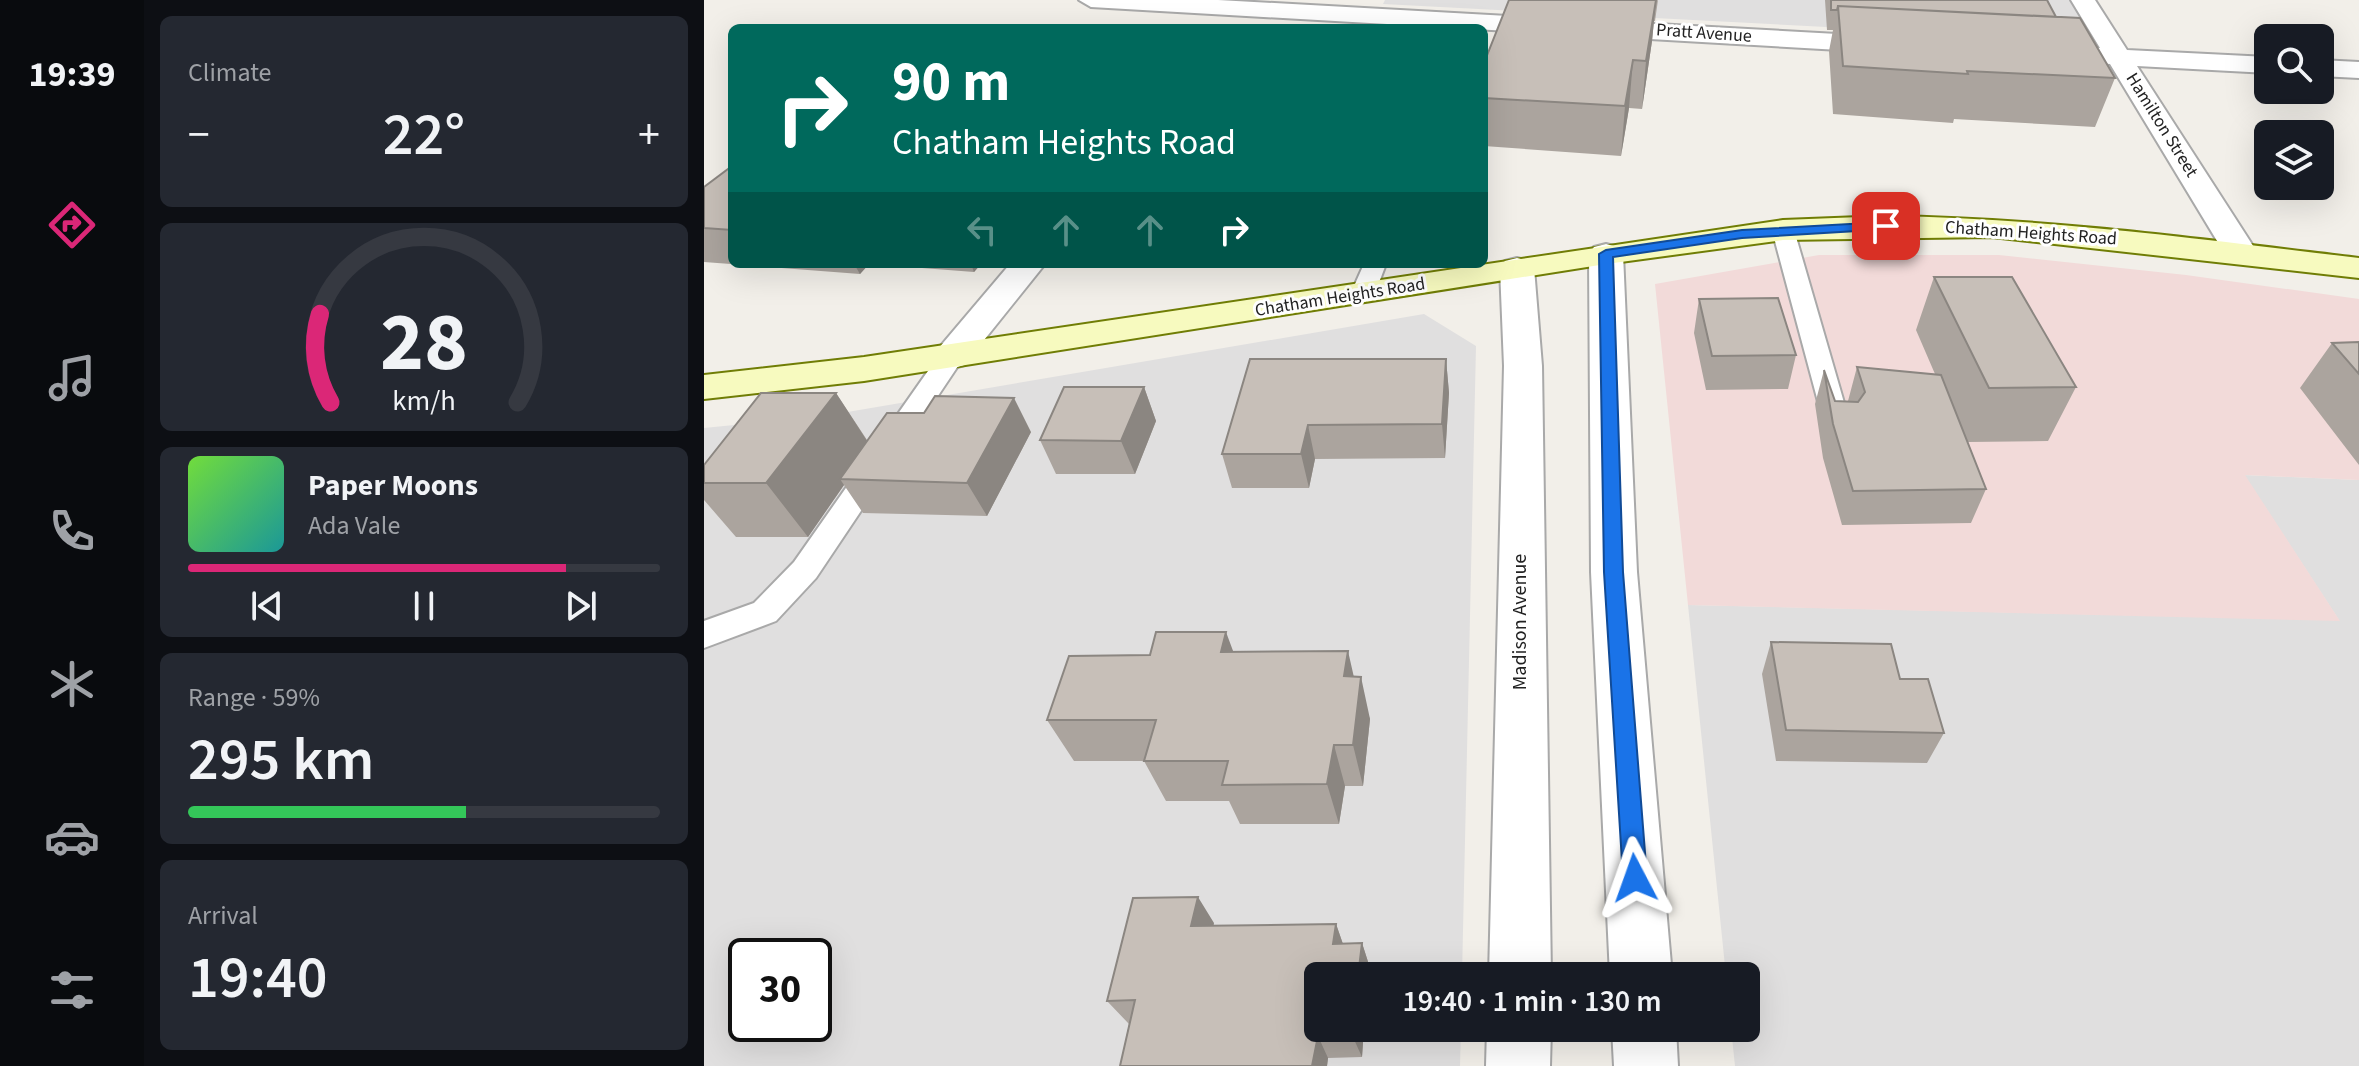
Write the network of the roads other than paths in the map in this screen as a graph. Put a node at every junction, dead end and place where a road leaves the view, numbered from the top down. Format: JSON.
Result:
{"nodes":[{"id":1,"x":1091,"y":0,"type":"edge"},
{"id":2,"x":2083,"y":0,"type":"edge"},
{"id":3,"x":1229,"y":7,"type":"junction"},
{"id":4,"x":1216,"y":24,"type":"edge"},
{"id":5,"x":1459,"y":24,"type":"edge"},
{"id":6,"x":1488,"y":26,"type":"edge"},
{"id":7,"x":1911,"y":46,"type":"edge"},
{"id":8,"x":2016,"y":52,"type":"edge"},
{"id":9,"x":2120,"y":57,"type":"junction"},
{"id":10,"x":2254,"y":64,"type":"edge"},
{"id":11,"x":2334,"y":69,"type":"edge"},
{"id":12,"x":2359,"y":70,"type":"edge"},
{"id":13,"x":1783,"y":230,"type":"junction"},
{"id":14,"x":2240,"y":252,"type":"junction"},
{"id":15,"x":1606,"y":254,"type":"junction"},
{"id":16,"x":1025,"y":268,"type":"edge"},
{"id":17,"x":1517,"y":268,"type":"junction"},
{"id":18,"x":2359,"y":268,"type":"edge"},
{"id":19,"x":1369,"y":279,"type":"edge"},
{"id":20,"x":951,"y":357,"type":"junction"},
{"id":21,"x":704,"y":387,"type":"edge"},
{"id":22,"x":1838,"y":427,"type":"edge"},
{"id":23,"x":704,"y":635,"type":"edge"},
{"id":24,"x":1520,"y":962,"type":"edge"},
{"id":25,"x":1640,"y":962,"type":"edge"},
{"id":26,"x":1519,"y":1042,"type":"edge"},
{"id":27,"x":1645,"y":1042,"type":"edge"},
{"id":28,"x":1518,"y":1066,"type":"edge"},
{"id":29,"x":1646,"y":1066,"type":"edge"}],
"edges":[{"from":1,"to":3,"type":"street","name":"Pratt Avenue"},
{"from":2,"to":9,"type":"street","name":"Hamilton Street"},
{"from":3,"to":4,"type":"street"},
{"from":3,"to":5,"type":"street","name":"Pratt Avenue"},
{"from":6,"to":7,"type":"street","name":"Pratt Avenue"},
{"from":8,"to":9,"type":"street"},
{"from":9,"to":10,"type":"street"},
{"from":9,"to":14,"type":"street","name":"Hamilton Street"},
{"from":11,"to":12,"type":"street"},
{"from":13,"to":14,"type":"main road","name":"Chatham Heights Road"},
{"from":13,"to":15,"type":"main road","name":"Chatham Heights Road"},
{"from":13,"to":22,"type":"lane"},
{"from":14,"to":18,"type":"main road","name":"Chatham Heights Road"},
{"from":15,"to":17,"type":"main road","name":"Chatham Heights Road"},
{"from":15,"to":25,"type":"street"},
{"from":16,"to":20,"type":"street"},
{"from":17,"to":19,"type":"main road","name":"Chatham Heights Road"},
{"from":17,"to":24,"type":"street","name":"Madison Avenue"},
{"from":19,"to":20,"type":"main road","name":"Chatham Heights Road"},
{"from":20,"to":21,"type":"main road","name":"Chatham Heights Road"},
{"from":20,"to":23,"type":"lane"},
{"from":26,"to":28,"type":"street"},
{"from":27,"to":29,"type":"street"}]}
